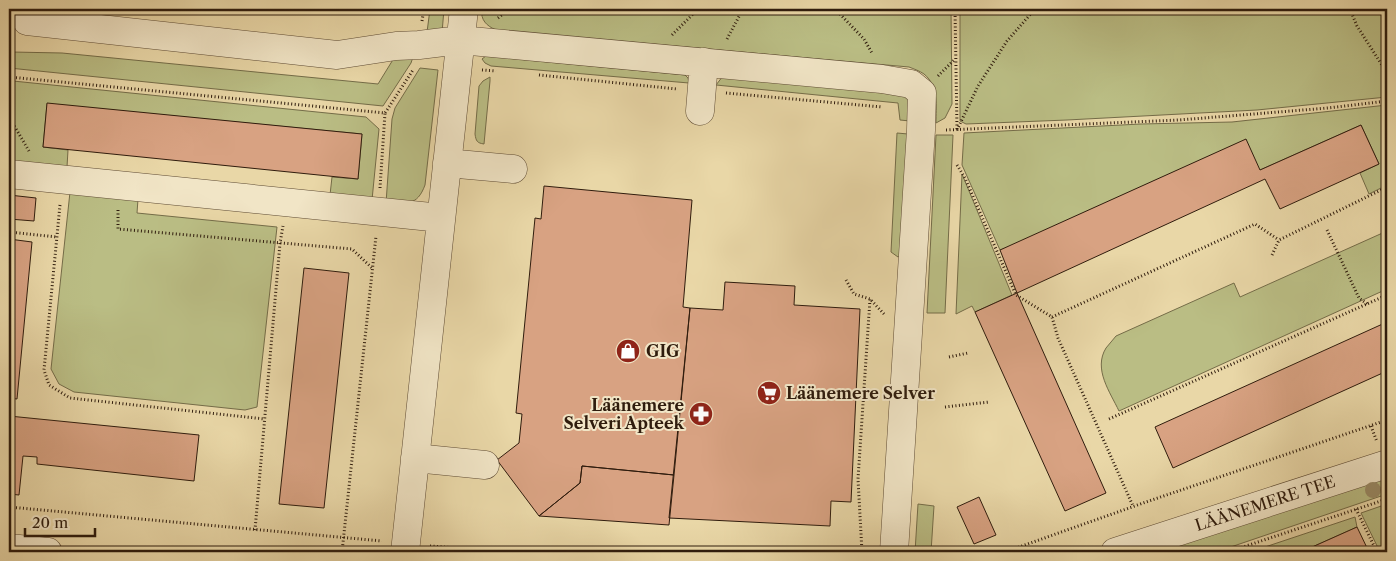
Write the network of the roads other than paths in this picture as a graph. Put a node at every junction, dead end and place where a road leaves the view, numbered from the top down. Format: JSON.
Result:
{"nodes":[{"id":1,"x":464,"y":9,"type":"edge"},
{"id":2,"x":27,"y":21,"type":"dead end"},
{"id":3,"x":460,"y":40,"type":"junction"},
{"id":4,"x":710,"y":62,"type":"junction"},
{"id":5,"x":700,"y":111,"type":"dead end"},
{"id":6,"x":447,"y":163,"type":"junction"},
{"id":7,"x":514,"y":169,"type":"dead end"},
{"id":8,"x":9,"y":174,"type":"edge"},
{"id":9,"x":441,"y":218,"type":"junction"},
{"id":10,"x":1382,"y":453,"type":"edge"},
{"id":11,"x":415,"y":458,"type":"junction"},
{"id":12,"x":485,"y":465,"type":"dead end"},
{"id":13,"x":9,"y":548,"type":"edge"},
{"id":14,"x":405,"y":548,"type":"edge"},
{"id":15,"x":48,"y":552,"type":"edge"},
{"id":16,"x":894,"y":552,"type":"edge"},
{"id":17,"x":1115,"y":552,"type":"edge"}],
"edges":[{"from":1,"to":3,"type":"street"},
{"from":2,"to":3,"type":"street"},
{"from":3,"to":4,"type":"street"},
{"from":3,"to":6,"type":"street"},
{"from":4,"to":5,"type":"street"},
{"from":4,"to":16,"type":"street"},
{"from":6,"to":7,"type":"street"},
{"from":6,"to":9,"type":"street"},
{"from":8,"to":9,"type":"street"},
{"from":9,"to":11,"type":"street"},
{"from":10,"to":17,"type":"street","name":"LÄÄNEMERE TEE"},
{"from":11,"to":12,"type":"street"},
{"from":11,"to":14,"type":"street"},
{"from":13,"to":15,"type":"street"}]}
